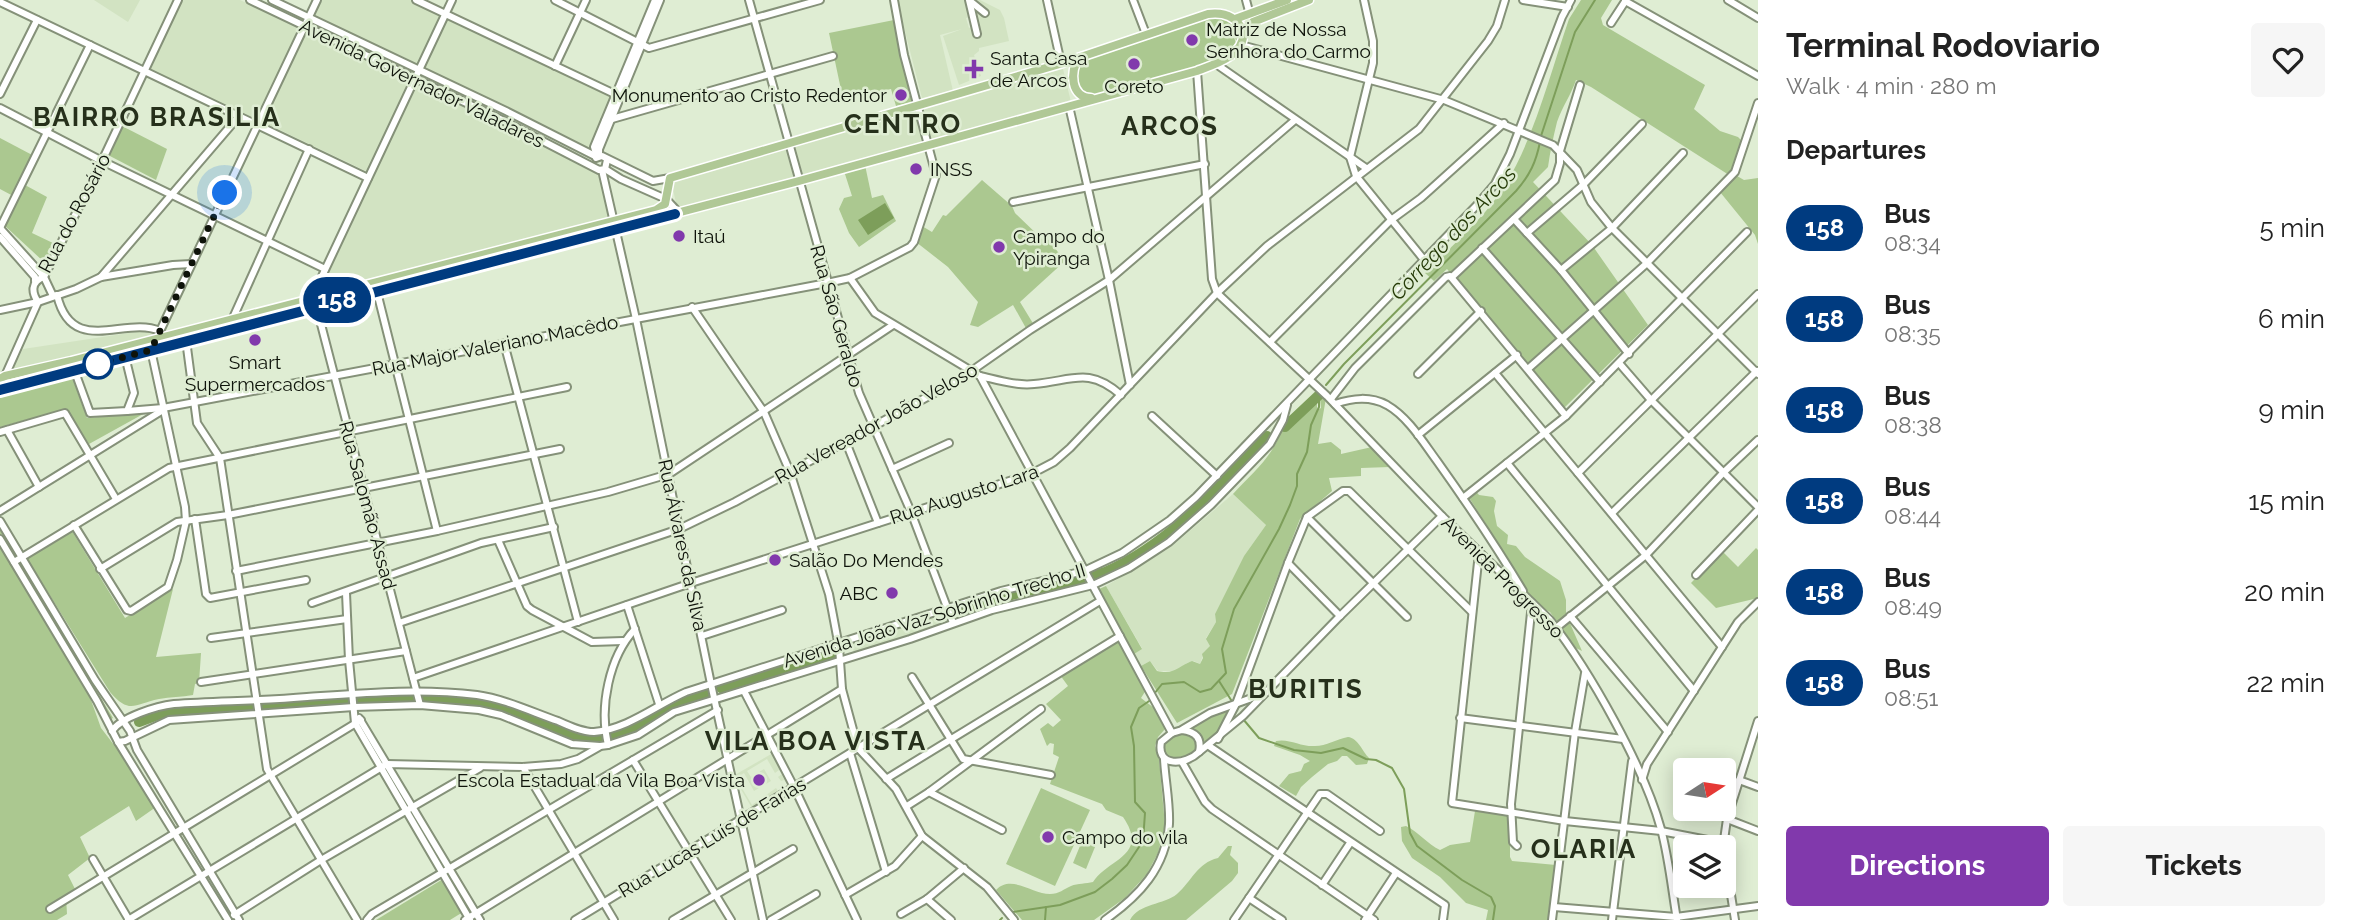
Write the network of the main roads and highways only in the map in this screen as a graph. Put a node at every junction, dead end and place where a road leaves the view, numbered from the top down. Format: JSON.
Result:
{"nodes":[{"id":1,"x":1287,"y":0,"type":"edge"},
{"id":2,"x":1307,"y":0,"type":"edge"},
{"id":3,"x":1251,"y":18,"type":"junction"},
{"id":4,"x":1235,"y":19,"type":"junction"},
{"id":5,"x":1243,"y":31,"type":"junction"},
{"id":6,"x":1079,"y":58,"type":"junction"},
{"id":7,"x":1062,"y":63,"type":"junction"},
{"id":8,"x":1092,"y":98,"type":"junction"},
{"id":9,"x":1070,"y":106,"type":"junction"},
{"id":10,"x":615,"y":225,"type":"junction"},
{"id":11,"x":161,"y":338,"type":"junction"},
{"id":12,"x":2,"y":377,"type":"edge"},
{"id":13,"x":3,"y":389,"type":"edge"}],
"edges":[{"from":1,"to":3,"type":"main road"},
{"from":2,"to":3,"type":"main road"},
{"from":3,"to":4,"type":"main road"},
{"from":3,"to":5,"type":"main road"},
{"from":4,"to":5,"type":"main road"},
{"from":4,"to":6,"type":"main road"},
{"from":5,"to":8,"type":"main road"},
{"from":6,"to":7,"type":"main road"},
{"from":6,"to":8,"type":"main road"},
{"from":7,"to":9,"type":"main road"},
{"from":7,"to":10,"type":"main road"},
{"from":8,"to":9,"type":"main road"},
{"from":9,"to":10,"type":"main road"},
{"from":10,"to":11,"type":"main road"},
{"from":11,"to":12,"type":"main road"},
{"from":11,"to":13,"type":"main road"}]}
